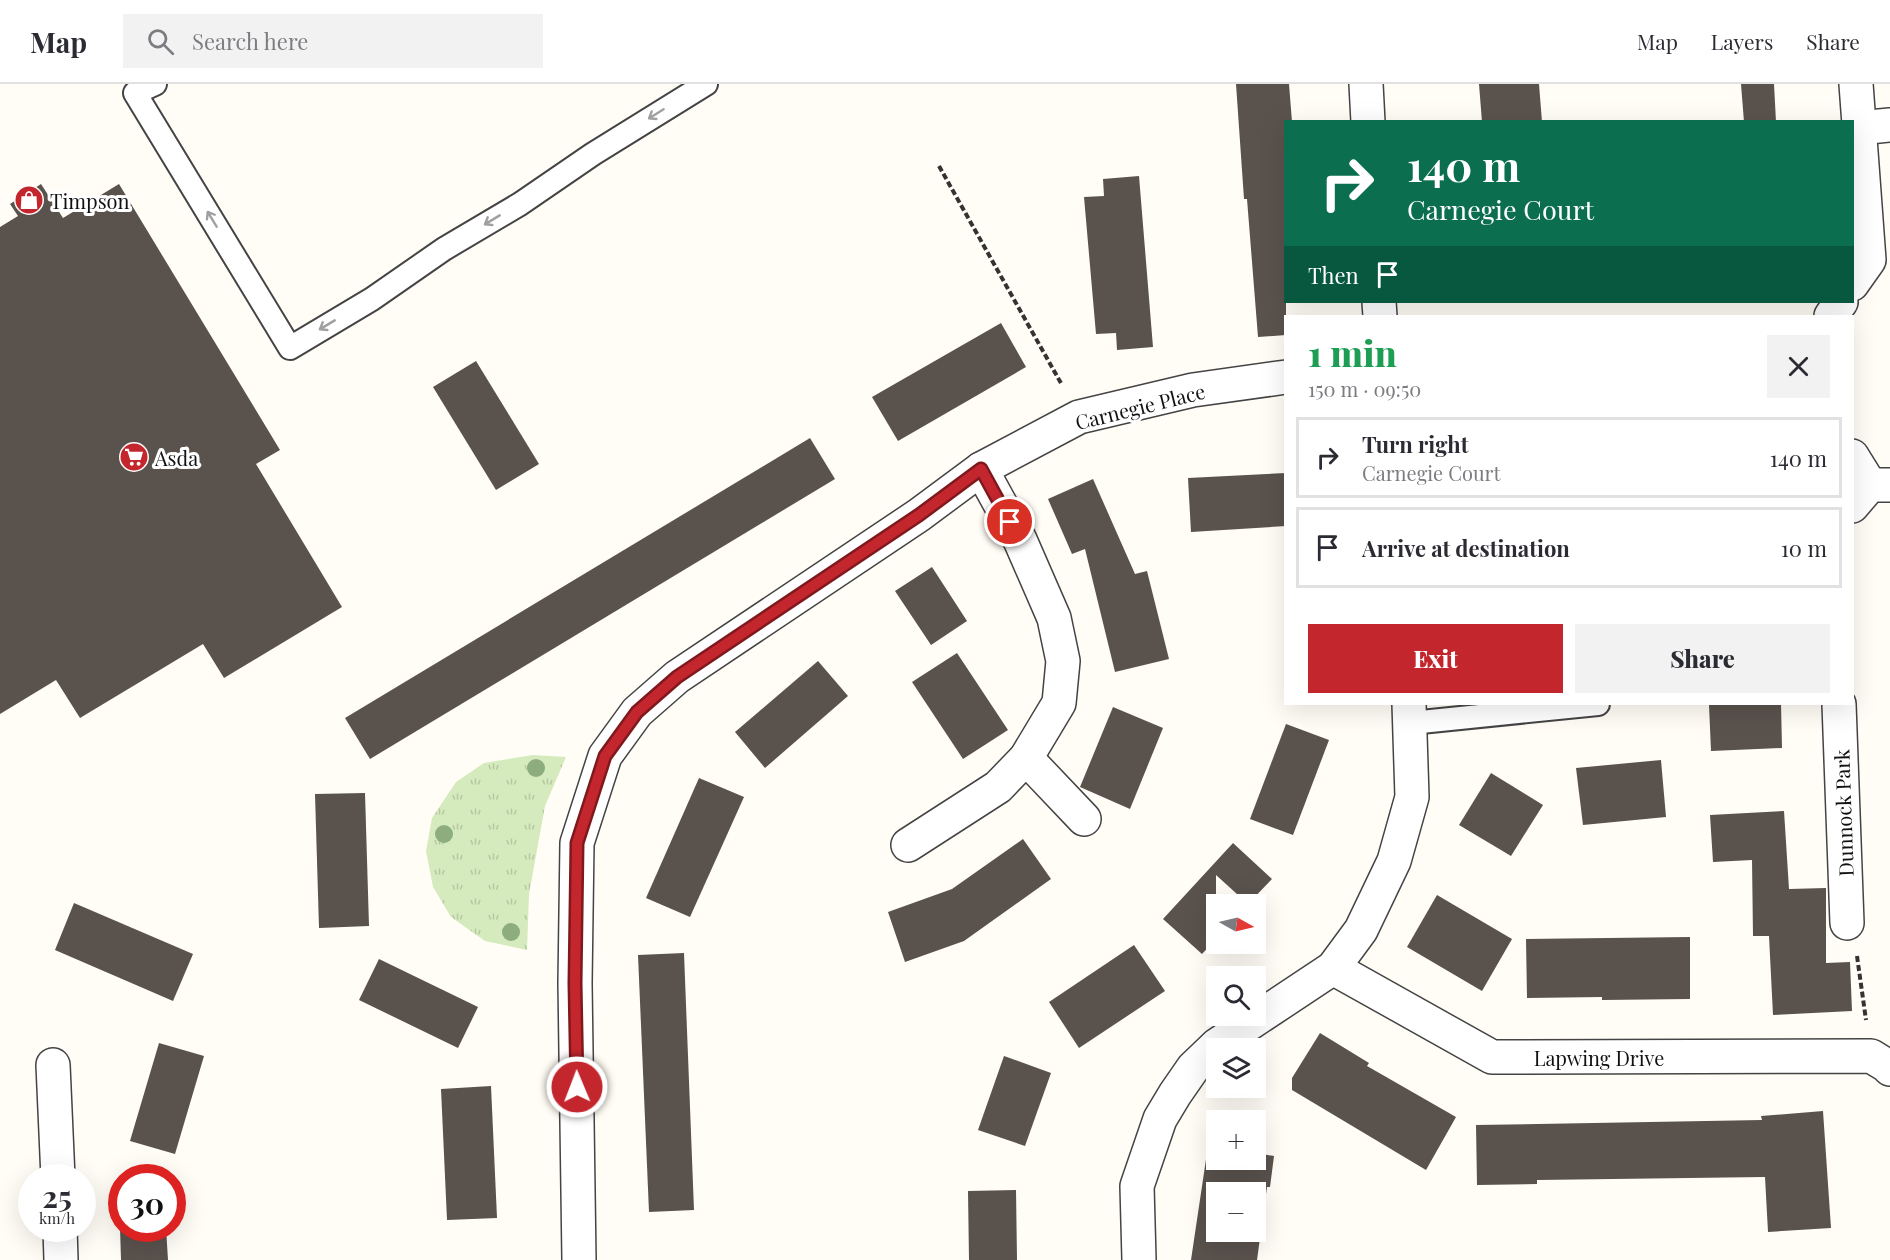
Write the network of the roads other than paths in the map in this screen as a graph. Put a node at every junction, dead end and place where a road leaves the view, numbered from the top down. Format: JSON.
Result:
{"nodes":[{"id":1,"x":706,"y":84,"type":"edge"},
{"id":2,"x":1366,"y":84,"type":"edge"},
{"id":3,"x":1856,"y":84,"type":"edge"},
{"id":4,"x":145,"y":88,"type":"edge"},
{"id":5,"x":1368,"y":120,"type":"edge"},
{"id":6,"x":1874,"y":127,"type":"edge"},
{"id":7,"x":1854,"y":281,"type":"edge"},
{"id":8,"x":1284,"y":377,"type":"edge"},
{"id":9,"x":1854,"y":460,"type":"edge"},
{"id":10,"x":981,"y":469,"type":"junction"},
{"id":11,"x":1871,"y":492,"type":"edge"},
{"id":12,"x":1577,"y":705,"type":"edge"},
{"id":13,"x":1839,"y":705,"type":"edge"},
{"id":14,"x":1410,"y":713,"type":"edge"},
{"id":15,"x":1026,"y":758,"type":"junction"},
{"id":16,"x":1084,"y":819,"type":"dead end"},
{"id":17,"x":908,"y":845,"type":"dead end"},
{"id":18,"x":1847,"y":923,"type":"road end"},
{"id":19,"x":1333,"y":968,"type":"junction"},
{"id":20,"x":1884,"y":1062,"type":"edge"},
{"id":21,"x":53,"y":1065,"type":"dead end"},
{"id":22,"x":57,"y":1164,"type":"edge"},
{"id":23,"x":60,"y":1242,"type":"edge"},
{"id":24,"x":61,"y":1260,"type":"edge"},
{"id":25,"x":579,"y":1260,"type":"edge"},
{"id":26,"x":1139,"y":1260,"type":"edge"}],
"edges":[{"from":1,"to":4,"type":"lane","one_way":true},
{"from":2,"to":5,"type":"street"},
{"from":3,"to":6,"type":"street"},
{"from":6,"to":7,"type":"street"},
{"from":8,"to":10,"type":"street","name":"Carnegie Place"},
{"from":9,"to":11,"type":"street"},
{"from":10,"to":15,"type":"street"},
{"from":10,"to":25,"type":"street","name":"Carnegie Place"},
{"from":12,"to":14,"type":"lane"},
{"from":13,"to":18,"type":"street","name":"Dunnock Park"},
{"from":14,"to":19,"type":"street"},
{"from":15,"to":16,"type":"street"},
{"from":15,"to":17,"type":"street"},
{"from":19,"to":20,"type":"street","name":"Lapwing Drive"},
{"from":19,"to":26,"type":"street"},
{"from":21,"to":22,"type":"street"},
{"from":23,"to":24,"type":"street"}]}
